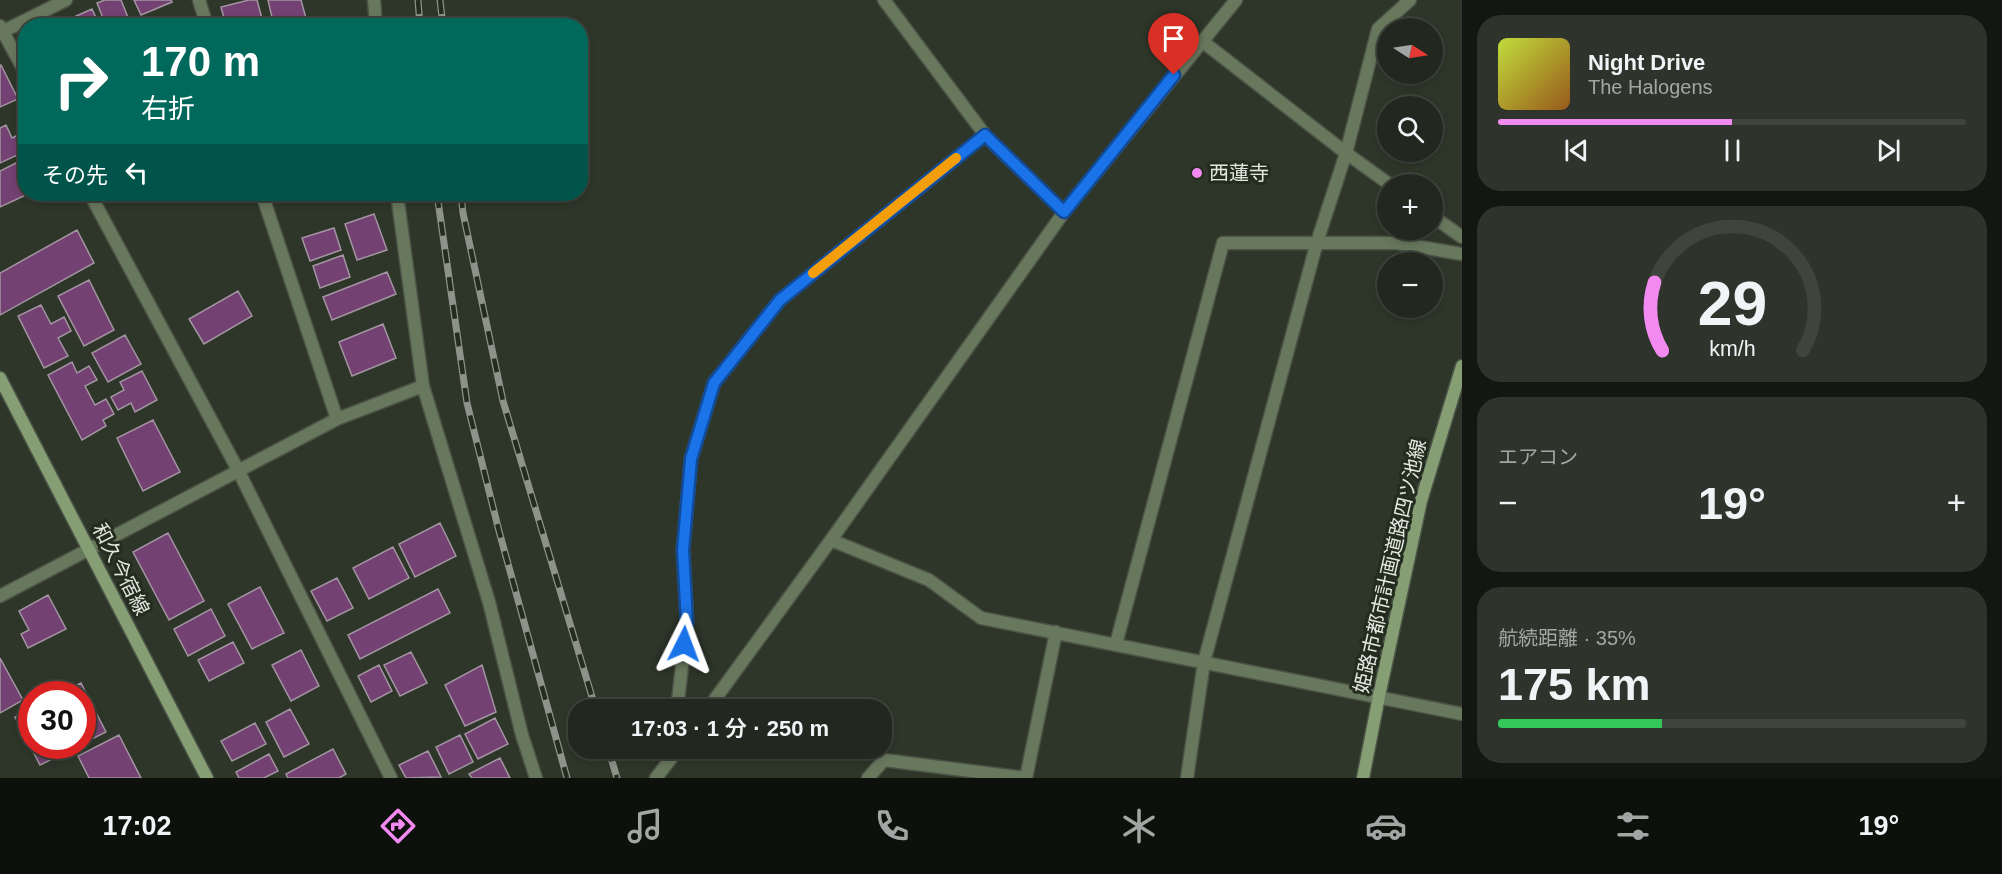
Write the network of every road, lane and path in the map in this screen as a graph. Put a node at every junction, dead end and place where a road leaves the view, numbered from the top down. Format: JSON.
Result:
{"nodes":[{"id":1,"x":66,"y":0,"type":"edge"},
{"id":2,"x":199,"y":0,"type":"edge"},
{"id":3,"x":374,"y":0,"type":"edge"},
{"id":4,"x":884,"y":0,"type":"edge"},
{"id":5,"x":1236,"y":0,"type":"edge"},
{"id":6,"x":1410,"y":0,"type":"edge"},
{"id":7,"x":27,"y":18,"type":"edge"},
{"id":8,"x":205,"y":18,"type":"edge"},
{"id":9,"x":375,"y":18,"type":"edge"},
{"id":10,"x":18,"y":22,"type":"edge"},
{"id":11,"x":1,"y":30,"type":"edge"},
{"id":12,"x":1202,"y":40,"type":"junction"},
{"id":13,"x":18,"y":60,"type":"edge"},
{"id":14,"x":985,"y":135,"type":"junction"},
{"id":15,"x":1346,"y":153,"type":"junction"},
{"id":16,"x":1377,"y":175,"type":"edge"},
{"id":17,"x":94,"y":201,"type":"edge"},
{"id":18,"x":264,"y":201,"type":"edge"},
{"id":19,"x":398,"y":201,"type":"edge"},
{"id":20,"x":1064,"y":212,"type":"junction"},
{"id":21,"x":1443,"y":224,"type":"edge"},
{"id":22,"x":1462,"y":237,"type":"edge"},
{"id":23,"x":1317,"y":243,"type":"junction"},
{"id":24,"x":1462,"y":255,"type":"edge"},
{"id":25,"x":1462,"y":366,"type":"edge"},
{"id":26,"x":0,"y":378,"type":"edge"},
{"id":27,"x":423,"y":386,"type":"junction"},
{"id":28,"x":337,"y":418,"type":"junction"},
{"id":29,"x":238,"y":470,"type":"junction"},
{"id":30,"x":831,"y":540,"type":"junction"},
{"id":31,"x":89,"y":549,"type":"junction"},
{"id":32,"x":0,"y":596,"type":"edge"},
{"id":33,"x":1056,"y":632,"type":"junction"},
{"id":34,"x":1116,"y":644,"type":"junction"},
{"id":35,"x":1204,"y":662,"type":"junction"},
{"id":36,"x":1379,"y":696,"type":"junction"},
{"id":37,"x":679,"y":699,"type":"edge"},
{"id":38,"x":715,"y":699,"type":"edge"},
{"id":39,"x":1462,"y":714,"type":"edge"},
{"id":40,"x":670,"y":759,"type":"edge"},
{"id":41,"x":658,"y":777,"type":"edge"},
{"id":42,"x":207,"y":778,"type":"edge"},
{"id":43,"x":391,"y":778,"type":"edge"},
{"id":44,"x":536,"y":778,"type":"edge"},
{"id":45,"x":868,"y":778,"type":"edge"},
{"id":46,"x":1026,"y":778,"type":"edge"},
{"id":47,"x":1187,"y":778,"type":"edge"},
{"id":48,"x":1363,"y":778,"type":"edge"}],
"edges":[{"from":1,"to":7,"type":"street"},
{"from":2,"to":8,"type":"street"},
{"from":3,"to":9,"type":"street"},
{"from":4,"to":14,"type":"street"},
{"from":5,"to":12,"type":"street"},
{"from":6,"to":15,"type":"street"},
{"from":10,"to":11,"type":"street"},
{"from":11,"to":13,"type":"street"},
{"from":12,"to":15,"type":"street"},
{"from":12,"to":20,"type":"street"},
{"from":14,"to":20,"type":"street"},
{"from":14,"to":37,"type":"street"},
{"from":15,"to":16,"type":"street"},
{"from":15,"to":23,"type":"street"},
{"from":17,"to":29,"type":"street"},
{"from":18,"to":28,"type":"street"},
{"from":19,"to":27,"type":"street"},
{"from":20,"to":30,"type":"street"},
{"from":21,"to":22,"type":"street"},
{"from":23,"to":24,"type":"street"},
{"from":23,"to":34,"type":"street"},
{"from":23,"to":35,"type":"street"},
{"from":25,"to":36,"type":"main road","name":"姫路市都市計画道路四ツ池線"},
{"from":26,"to":31,"type":"main road","name":"和久今宿線"},
{"from":27,"to":28,"type":"street"},
{"from":27,"to":44,"type":"street"},
{"from":28,"to":29,"type":"street"},
{"from":29,"to":31,"type":"street"},
{"from":29,"to":43,"type":"street"},
{"from":30,"to":33,"type":"street"},
{"from":30,"to":38,"type":"street"},
{"from":31,"to":32,"type":"street"},
{"from":31,"to":42,"type":"main road","name":"和久今宿線"},
{"from":33,"to":34,"type":"street"},
{"from":33,"to":46,"type":"street"},
{"from":34,"to":35,"type":"street"},
{"from":35,"to":36,"type":"street"},
{"from":35,"to":47,"type":"street"},
{"from":36,"to":39,"type":"street"},
{"from":36,"to":48,"type":"main road","name":"姫路市都市計画道路四ツ池線"},
{"from":40,"to":41,"type":"street"},
{"from":45,"to":46,"type":"street"}]}
